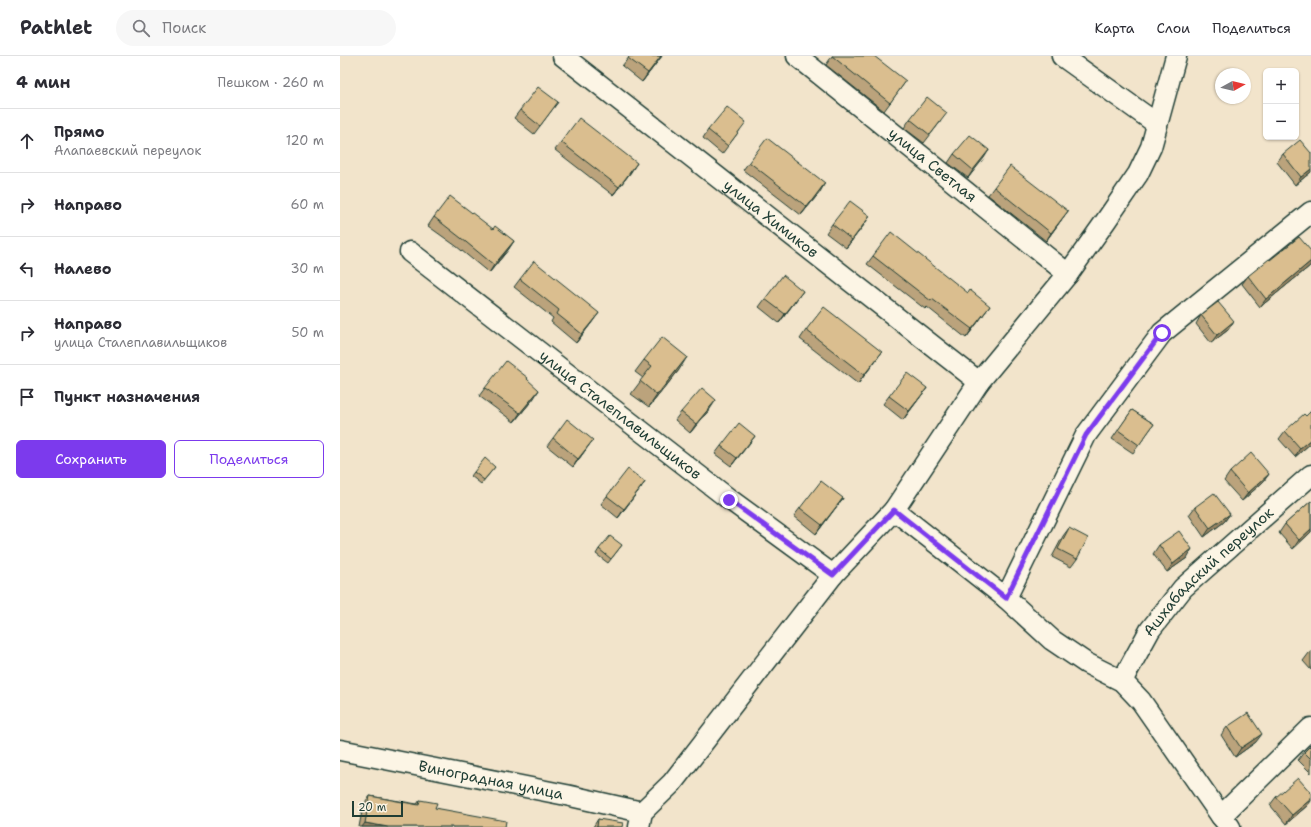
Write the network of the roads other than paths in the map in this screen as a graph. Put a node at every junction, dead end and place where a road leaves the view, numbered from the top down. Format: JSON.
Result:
{"nodes":[{"id":1,"x":563,"y":56,"type":"edge"},
{"id":2,"x":797,"y":56,"type":"edge"},
{"id":3,"x":1062,"y":56,"type":"edge"},
{"id":4,"x":1087,"y":56,"type":"edge"},
{"id":5,"x":1176,"y":56,"type":"edge"},
{"id":6,"x":1109,"y":90,"type":"junction"},
{"id":7,"x":1157,"y":124,"type":"junction"},
{"id":8,"x":1311,"y":212,"type":"edge"},
{"id":9,"x":410,"y":252,"type":"dead end"},
{"id":10,"x":1068,"y":274,"type":"junction"},
{"id":11,"x":979,"y":382,"type":"junction"},
{"id":12,"x":1311,"y":475,"type":"edge"},
{"id":13,"x":894,"y":510,"type":"junction"},
{"id":14,"x":833,"y":575,"type":"junction"},
{"id":15,"x":1006,"y":598,"type":"junction"},
{"id":16,"x":1122,"y":681,"type":"junction"},
{"id":17,"x":1311,"y":728,"type":"edge"},
{"id":18,"x":340,"y":750,"type":"edge"},
{"id":19,"x":640,"y":819,"type":"edge"},
{"id":20,"x":1226,"y":822,"type":"edge"}],
"edges":[{"from":1,"to":11,"type":"street","name":"улица Химиков"},
{"from":2,"to":10,"type":"street","name":"улица Светлая"},
{"from":3,"to":6,"type":"street"},
{"from":4,"to":6,"type":"street"},
{"from":5,"to":7,"type":"street"},
{"from":6,"to":7,"type":"street"},
{"from":7,"to":10,"type":"street"},
{"from":8,"to":15,"type":"street"},
{"from":9,"to":14,"type":"street","name":"улица Сталеплавильщиков"},
{"from":10,"to":11,"type":"street"},
{"from":11,"to":13,"type":"street"},
{"from":12,"to":16,"type":"street","name":"Ашхабадский переулок"},
{"from":13,"to":14,"type":"street"},
{"from":13,"to":15,"type":"street"},
{"from":14,"to":19,"type":"street"},
{"from":15,"to":16,"type":"street"},
{"from":16,"to":20,"type":"street"},
{"from":17,"to":20,"type":"street"},
{"from":18,"to":19,"type":"street","name":"Виноградная улица"}]}
